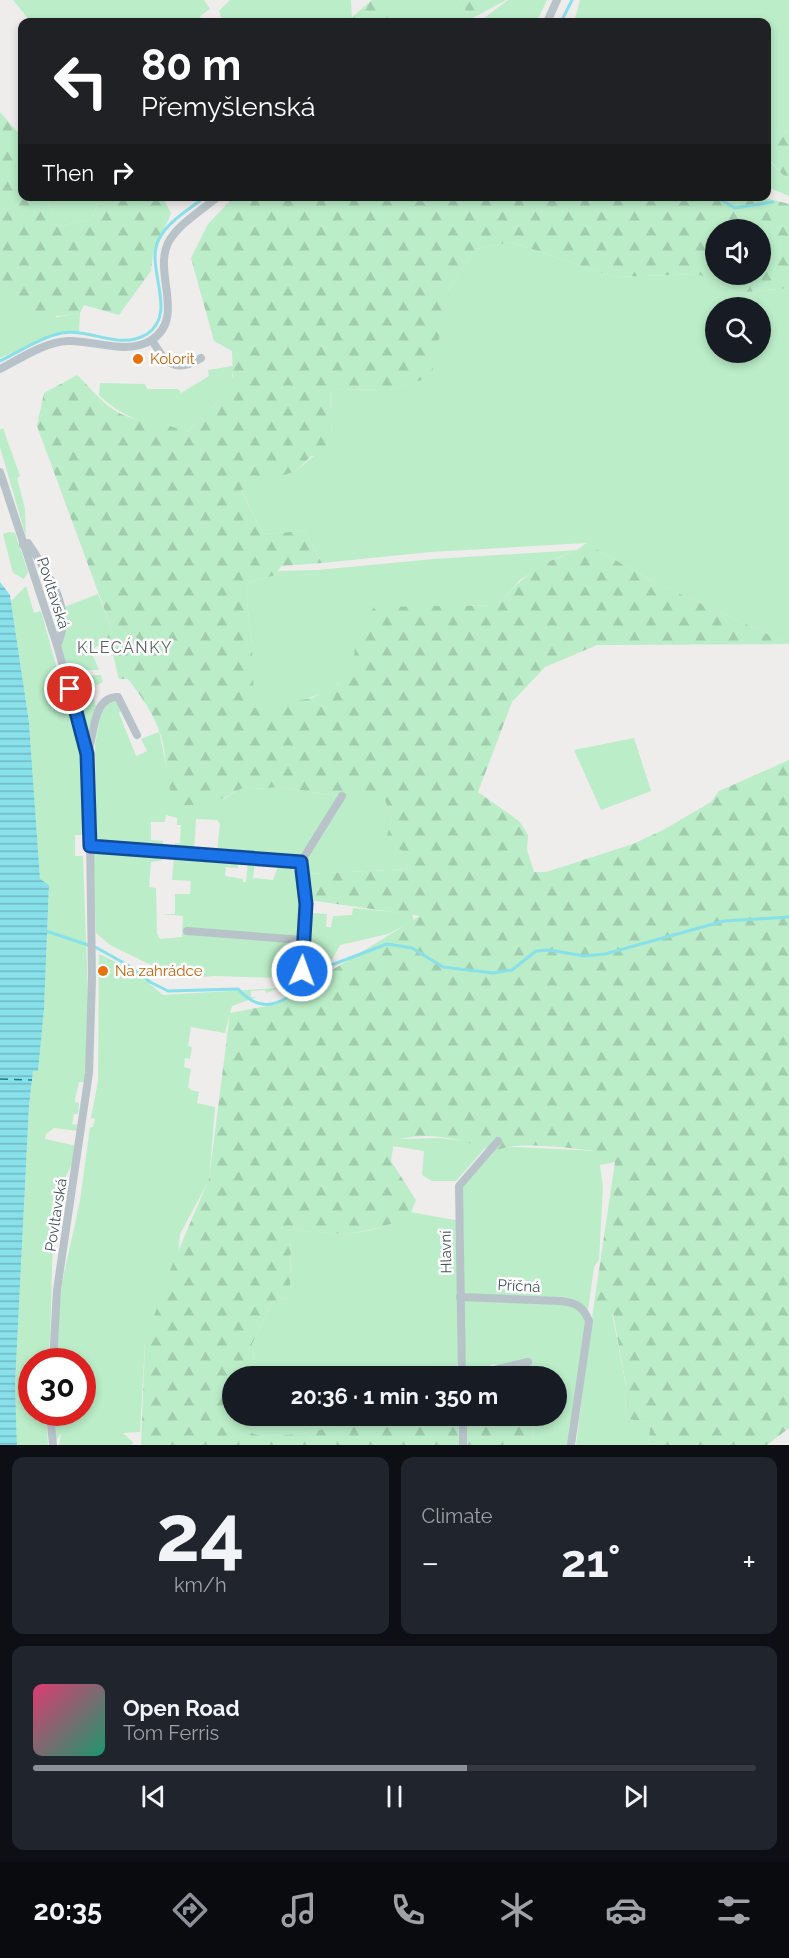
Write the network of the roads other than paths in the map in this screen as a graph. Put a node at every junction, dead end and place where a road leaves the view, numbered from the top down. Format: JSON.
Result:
{"nodes":[{"id":1,"x":557,"y":0,"type":"edge"},
{"id":2,"x":549,"y":18,"type":"edge"},
{"id":3,"x":213,"y":201,"type":"edge"},
{"id":4,"x":152,"y":340,"type":"junction"},
{"id":5,"x":201,"y":358,"type":"dead end"},
{"id":6,"x":0,"y":369,"type":"edge"},
{"id":7,"x":0,"y":472,"type":"edge"},
{"id":8,"x":23,"y":545,"type":"junction"},
{"id":9,"x":57,"y":645,"type":"junction"},
{"id":10,"x":137,"y":735,"type":"dead end"},
{"id":11,"x":87,"y":754,"type":"junction"},
{"id":12,"x":342,"y":795,"type":"dead end"},
{"id":13,"x":90,"y":846,"type":"junction"},
{"id":14,"x":301,"y":862,"type":"junction"},
{"id":15,"x":187,"y":931,"type":"dead end"},
{"id":16,"x":303,"y":940,"type":"junction"},
{"id":17,"x":302,"y":971,"type":"dead end"},
{"id":18,"x":498,"y":1141,"type":"dead end"},
{"id":19,"x":460,"y":1297,"type":"junction"},
{"id":20,"x":54,"y":1348,"type":"edge"},
{"id":21,"x":528,"y":1362,"type":"dead end"},
{"id":22,"x":463,"y":1366,"type":"edge"},
{"id":23,"x":511,"y":1366,"type":"edge"},
{"id":24,"x":50,"y":1426,"type":"edge"},
{"id":25,"x":463,"y":1426,"type":"edge"},
{"id":26,"x":53,"y":1445,"type":"edge"},
{"id":27,"x":464,"y":1445,"type":"edge"},
{"id":28,"x":572,"y":1445,"type":"edge"}],
"edges":[{"from":1,"to":2,"type":"street"},
{"from":3,"to":4,"type":"street"},
{"from":4,"to":5,"type":"street"},
{"from":4,"to":6,"type":"street"},
{"from":7,"to":8,"type":"street","name":"Povltavská"},
{"from":8,"to":9,"type":"street","name":"Povltavská"},
{"from":8,"to":9,"type":"street"},
{"from":9,"to":11,"type":"street","name":"Povltavská"},
{"from":10,"to":11,"type":"street"},
{"from":11,"to":13,"type":"street","name":"Povltavská"},
{"from":12,"to":14,"type":"street"},
{"from":13,"to":14,"type":"street"},
{"from":13,"to":20,"type":"street","name":"Povltavská"},
{"from":14,"to":16,"type":"street"},
{"from":15,"to":16,"type":"street"},
{"from":16,"to":17,"type":"street"},
{"from":18,"to":19,"type":"street","name":"Hlavní"},
{"from":19,"to":22,"type":"street","name":"Hlavní"},
{"from":19,"to":28,"type":"street","name":"Příčná"},
{"from":21,"to":23,"type":"street"},
{"from":24,"to":26,"type":"street"},
{"from":25,"to":27,"type":"street"}]}
